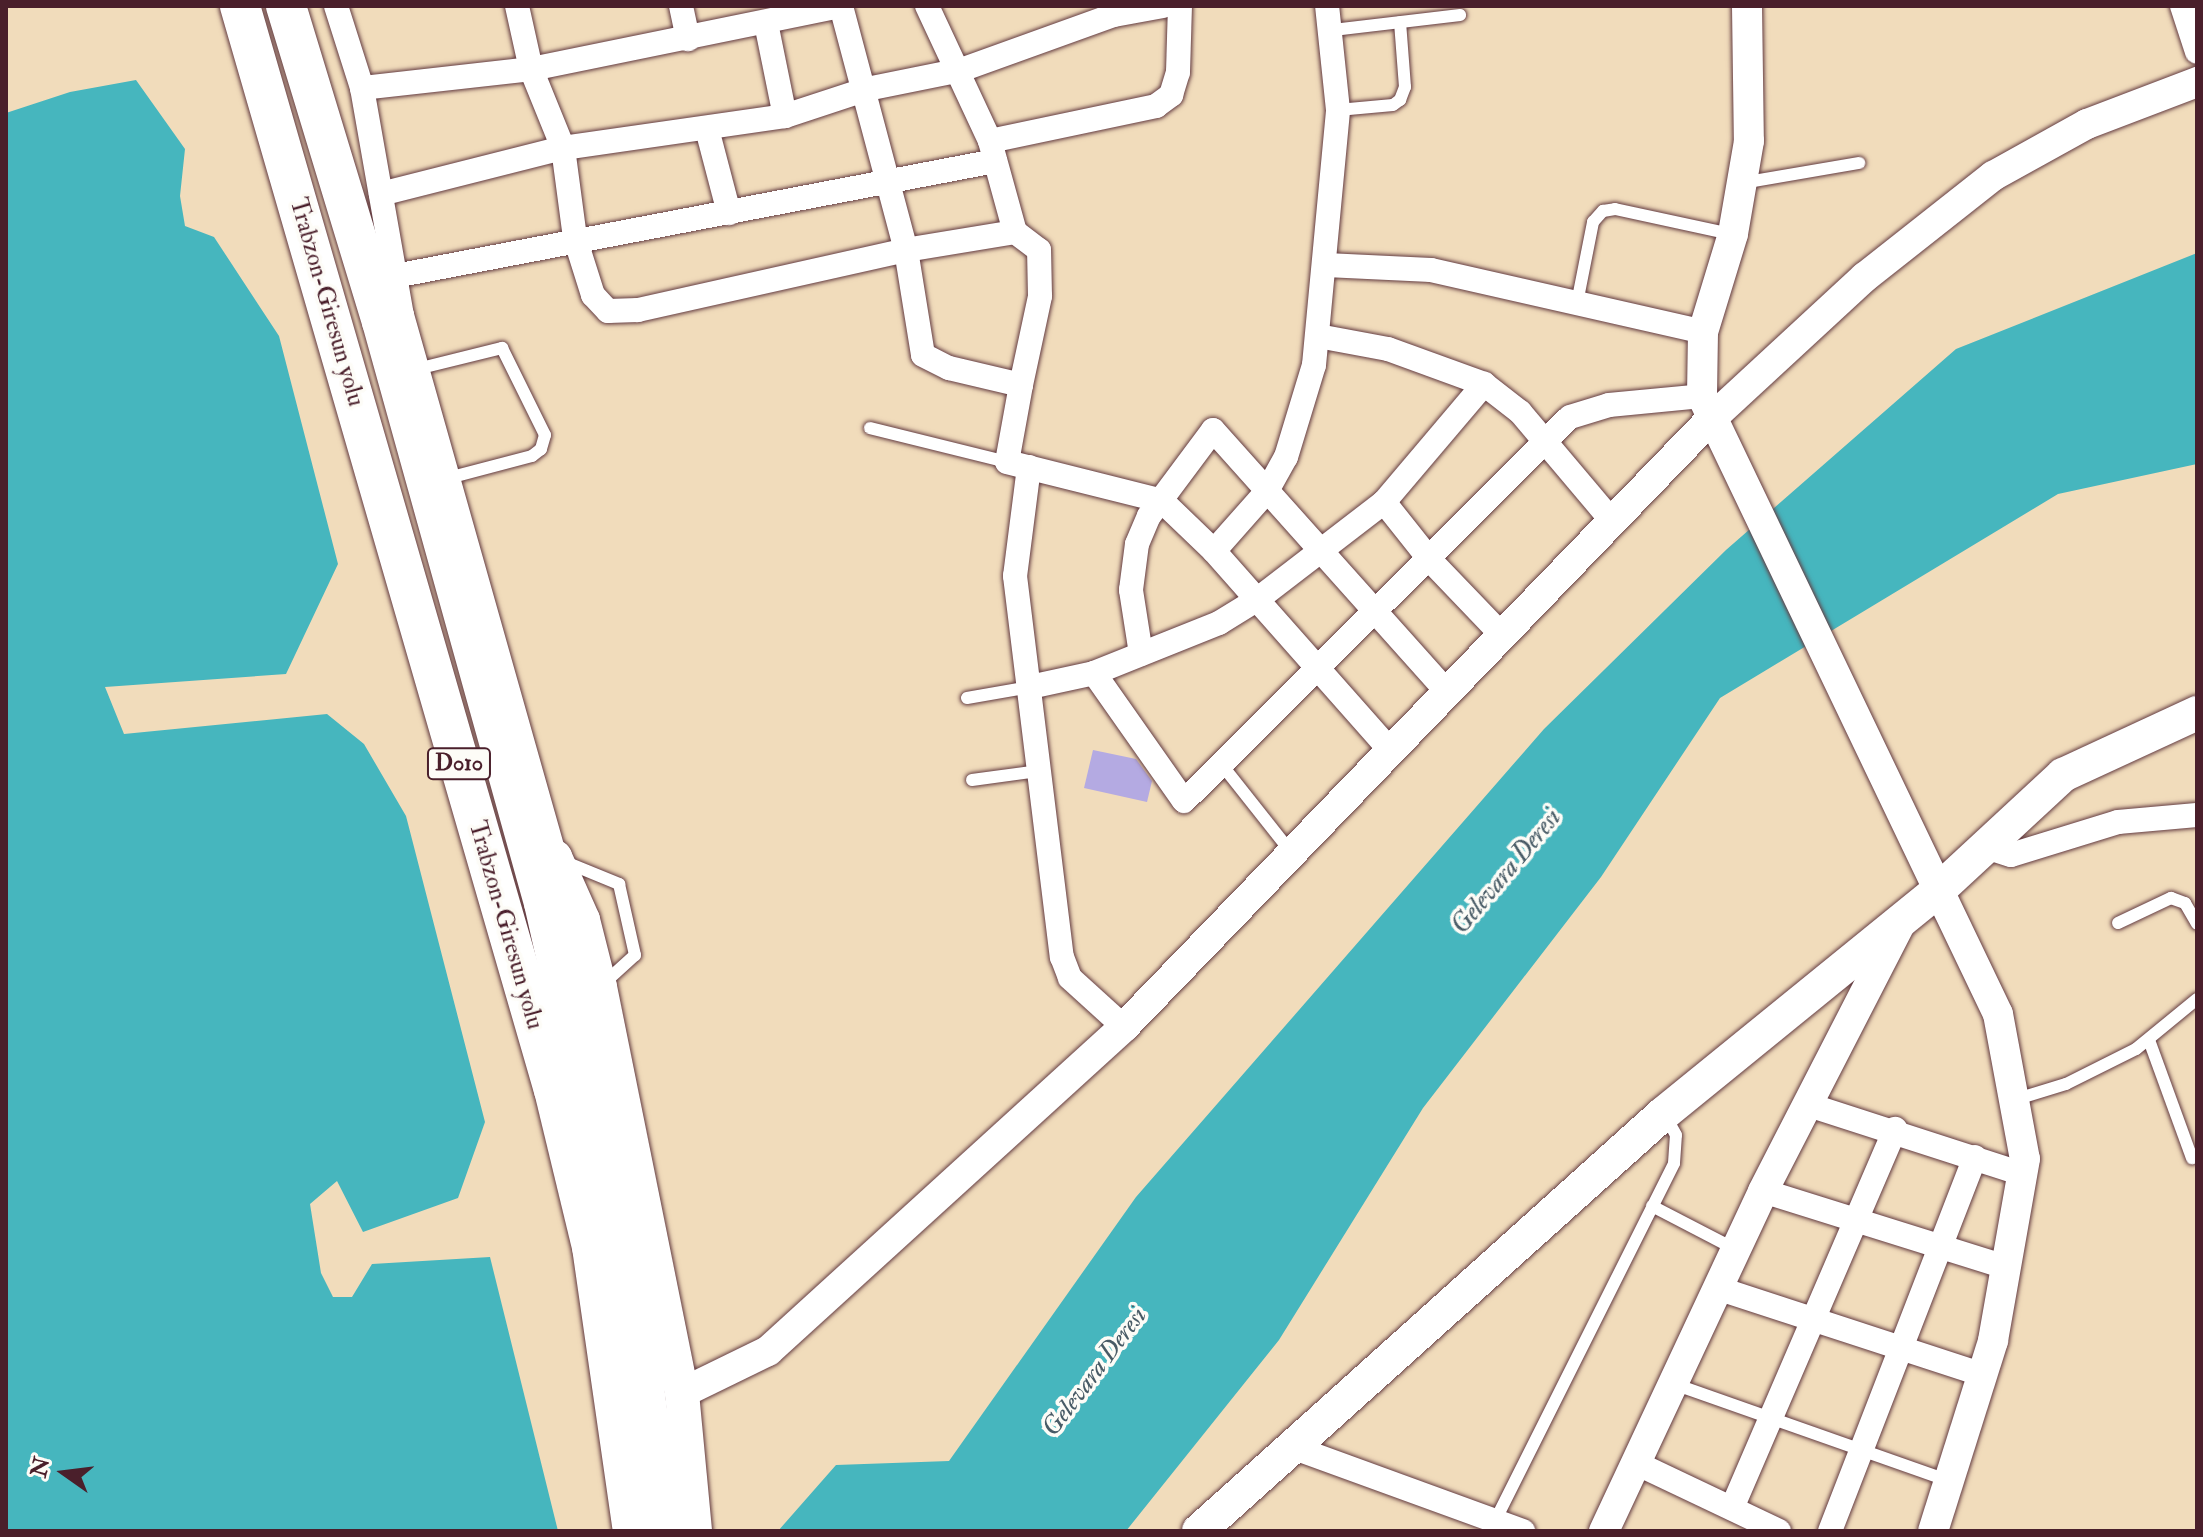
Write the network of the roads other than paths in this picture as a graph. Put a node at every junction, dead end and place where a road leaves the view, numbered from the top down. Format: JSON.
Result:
{"nodes":[{"id":1,"x":240,"y":6,"type":"edge"},
{"id":2,"x":286,"y":6,"type":"edge"},
{"id":3,"x":336,"y":6,"type":"edge"},
{"id":4,"x":517,"y":6,"type":"edge"},
{"id":5,"x":681,"y":6,"type":"edge"},
{"id":6,"x":841,"y":6,"type":"edge"},
{"id":7,"x":927,"y":6,"type":"edge"},
{"id":8,"x":1163,"y":6,"type":"edge"},
{"id":9,"x":1180,"y":6,"type":"edge"},
{"id":10,"x":1747,"y":6,"type":"edge"},
{"id":11,"x":2182,"y":6,"type":"edge"},
{"id":12,"x":1112,"y":10,"type":"edge"},
{"id":13,"x":1460,"y":15,"type":"dead end"},
{"id":14,"x":1330,"y":18,"type":"edge"},
{"id":15,"x":1400,"y":22,"type":"junction"},
{"id":16,"x":766,"y":23,"type":"junction"},
{"id":17,"x":688,"y":39,"type":"junction"},
{"id":18,"x":2197,"y":52,"type":"edge"},
{"id":19,"x":531,"y":69,"type":"junction"},
{"id":20,"x":961,"y":70,"type":"junction"},
{"id":21,"x":2197,"y":82,"type":"edge"},
{"id":22,"x":362,"y":88,"type":"junction"},
{"id":23,"x":867,"y":89,"type":"junction"},
{"id":24,"x":1338,"y":110,"type":"junction"},
{"id":25,"x":785,"y":116,"type":"junction"},
{"id":26,"x":707,"y":129,"type":"junction"},
{"id":27,"x":563,"y":148,"type":"junction"},
{"id":28,"x":993,"y":151,"type":"junction"},
{"id":29,"x":1859,"y":163,"type":"dead end"},
{"id":30,"x":888,"y":180,"type":"junction"},
{"id":31,"x":1742,"y":183,"type":"junction"},
{"id":32,"x":381,"y":194,"type":"junction"},
{"id":33,"x":729,"y":213,"type":"junction"},
{"id":34,"x":1015,"y":232,"type":"junction"},
{"id":35,"x":1733,"y":234,"type":"junction"},
{"id":36,"x":575,"y":238,"type":"junction"},
{"id":37,"x":906,"y":250,"type":"junction"},
{"id":38,"x":1326,"y":265,"type":"junction"},
{"id":39,"x":395,"y":276,"type":"junction"},
{"id":40,"x":1577,"y":303,"type":"junction"},
{"id":41,"x":392,"y":318,"type":"junction"},
{"id":42,"x":1703,"y":332,"type":"junction"},
{"id":43,"x":1318,"y":336,"type":"junction"},
{"id":44,"x":417,"y":369,"type":"junction"},
{"id":45,"x":1484,"y":384,"type":"junction"},
{"id":46,"x":1021,"y":385,"type":"junction"},
{"id":47,"x":1707,"y":408,"type":"junction"},
{"id":48,"x":870,"y":428,"type":"dead end"},
{"id":49,"x":1546,"y":441,"type":"junction"},
{"id":50,"x":1018,"y":465,"type":"junction"},
{"id":51,"x":448,"y":478,"type":"junction"},
{"id":52,"x":1267,"y":491,"type":"junction"},
{"id":53,"x":1162,"y":501,"type":"junction"},
{"id":54,"x":1384,"y":502,"type":"junction"},
{"id":55,"x":1612,"y":521,"type":"junction"},
{"id":56,"x":1321,"y":549,"type":"junction"},
{"id":57,"x":1214,"y":551,"type":"junction"},
{"id":58,"x":1431,"y":561,"type":"junction"},
{"id":59,"x":1258,"y":599,"type":"junction"},
{"id":60,"x":1374,"y":609,"type":"junction"},
{"id":61,"x":1502,"y":635,"type":"junction"},
{"id":62,"x":1141,"y":654,"type":"junction"},
{"id":63,"x":1319,"y":668,"type":"junction"},
{"id":64,"x":1094,"y":673,"type":"junction"},
{"id":65,"x":1030,"y":687,"type":"junction"},
{"id":66,"x":1448,"y":693,"type":"junction"},
{"id":67,"x":967,"y":698,"type":"dead end"},
{"id":68,"x":2197,"y":713,"type":"edge"},
{"id":69,"x":1389,"y":749,"type":"junction"},
{"id":70,"x":1222,"y":765,"type":"junction"},
{"id":71,"x":1039,"y":771,"type":"junction"},
{"id":72,"x":972,"y":780,"type":"dead end"},
{"id":73,"x":2197,"y":815,"type":"edge"},
{"id":74,"x":1986,"y":847,"type":"junction"},
{"id":75,"x":541,"y":852,"type":"junction"},
{"id":76,"x":1291,"y":852,"type":"junction"},
{"id":77,"x":1938,"y":882,"type":"junction"},
{"id":78,"x":1905,"y":915,"type":"junction"},
{"id":79,"x":2118,"y":923,"type":"dead end"},
{"id":80,"x":2197,"y":924,"type":"edge"},
{"id":81,"x":600,"y":987,"type":"junction"},
{"id":82,"x":2197,"y":999,"type":"edge"},
{"id":83,"x":1124,"y":1027,"type":"junction"},
{"id":84,"x":2149,"y":1040,"type":"junction"},
{"id":85,"x":2017,"y":1099,"type":"junction"},
{"id":86,"x":1809,"y":1105,"type":"junction"},
{"id":87,"x":1663,"y":1114,"type":"junction"},
{"id":88,"x":1895,"y":1129,"type":"junction"},
{"id":89,"x":1975,"y":1157,"type":"junction"},
{"id":90,"x":2192,"y":1158,"type":"dead end"},
{"id":91,"x":2022,"y":1174,"type":"junction"},
{"id":92,"x":1763,"y":1191,"type":"junction"},
{"id":93,"x":1652,"y":1206,"type":"junction"},
{"id":94,"x":1856,"y":1220,"type":"junction"},
{"id":95,"x":1941,"y":1247,"type":"junction"},
{"id":96,"x":1735,"y":1249,"type":"junction"},
{"id":97,"x":2006,"y":1267,"type":"junction"},
{"id":98,"x":1717,"y":1288,"type":"junction"},
{"id":99,"x":1813,"y":1320,"type":"junction"},
{"id":100,"x":1903,"y":1349,"type":"junction"},
{"id":101,"x":1983,"y":1375,"type":"junction"},
{"id":102,"x":1674,"y":1384,"type":"junction"},
{"id":103,"x":682,"y":1393,"type":"junction"},
{"id":104,"x":1769,"y":1421,"type":"junction"},
{"id":105,"x":1292,"y":1447,"type":"junction"},
{"id":106,"x":1861,"y":1452,"type":"junction"},
{"id":107,"x":1638,"y":1464,"type":"junction"},
{"id":108,"x":1949,"y":1481,"type":"junction"},
{"id":109,"x":1732,"y":1508,"type":"junction"},
{"id":110,"x":1495,"y":1521,"type":"junction"},
{"id":111,"x":633,"y":1531,"type":"edge"},
{"id":112,"x":663,"y":1531,"type":"edge"},
{"id":113,"x":695,"y":1531,"type":"edge"},
{"id":114,"x":1199,"y":1531,"type":"edge"},
{"id":115,"x":1523,"y":1531,"type":"edge"},
{"id":116,"x":1604,"y":1531,"type":"edge"},
{"id":117,"x":1779,"y":1531,"type":"edge"},
{"id":118,"x":1830,"y":1531,"type":"edge"},
{"id":119,"x":1933,"y":1531,"type":"edge"}],
"edges":[{"from":1,"to":111,"type":"highway","name":"Trabzon-Giresun yolu","number":"D010"},
{"from":2,"to":41,"type":"highway","name":"Trabzon-Giresun yolu","number":"D010"},
{"from":3,"to":22,"type":"street"},
{"from":4,"to":19,"type":"street"},
{"from":5,"to":17,"type":"street"},
{"from":6,"to":16,"type":"street"},
{"from":6,"to":23,"type":"street"},
{"from":7,"to":20,"type":"street"},
{"from":8,"to":12,"type":"street"},
{"from":9,"to":28,"type":"street"},
{"from":10,"to":31,"type":"street"},
{"from":11,"to":18,"type":"street"},
{"from":12,"to":20,"type":"street"},
{"from":13,"to":15,"type":"lane"},
{"from":14,"to":15,"type":"lane"},
{"from":14,"to":24,"type":"street"},
{"from":15,"to":24,"type":"lane"},
{"from":16,"to":17,"type":"street"},
{"from":16,"to":25,"type":"street"},
{"from":17,"to":19,"type":"street"},
{"from":19,"to":22,"type":"street"},
{"from":19,"to":27,"type":"street"},
{"from":20,"to":23,"type":"street"},
{"from":20,"to":28,"type":"street"},
{"from":21,"to":47,"type":"street"},
{"from":22,"to":32,"type":"street"},
{"from":23,"to":25,"type":"street"},
{"from":23,"to":30,"type":"street"},
{"from":24,"to":38,"type":"street"},
{"from":25,"to":26,"type":"street"},
{"from":26,"to":27,"type":"street"},
{"from":26,"to":33,"type":"street"},
{"from":27,"to":32,"type":"street"},
{"from":27,"to":36,"type":"street"},
{"from":28,"to":30,"type":"street"},
{"from":28,"to":34,"type":"street"},
{"from":29,"to":31,"type":"lane"},
{"from":30,"to":33,"type":"street"},
{"from":30,"to":37,"type":"street"},
{"from":31,"to":35,"type":"street"},
{"from":32,"to":39,"type":"street"},
{"from":33,"to":36,"type":"street"},
{"from":34,"to":37,"type":"street"},
{"from":34,"to":46,"type":"street"},
{"from":35,"to":40,"type":"lane"},
{"from":35,"to":42,"type":"street"},
{"from":36,"to":37,"type":"street"},
{"from":36,"to":39,"type":"street"},
{"from":37,"to":46,"type":"street"},
{"from":38,"to":40,"type":"street"},
{"from":38,"to":43,"type":"street"},
{"from":39,"to":41,"type":"street"},
{"from":40,"to":42,"type":"street"},
{"from":41,"to":44,"type":"street"},
{"from":41,"to":75,"type":"highway","name":"Trabzon-Giresun yolu","number":"D010"},
{"from":42,"to":47,"type":"street"},
{"from":43,"to":45,"type":"street"},
{"from":43,"to":52,"type":"street"},
{"from":44,"to":51,"type":"street"},
{"from":44,"to":51,"type":"lane"},
{"from":45,"to":49,"type":"street"},
{"from":45,"to":54,"type":"street"},
{"from":46,"to":50,"type":"street"},
{"from":47,"to":49,"type":"street"},
{"from":47,"to":55,"type":"street"},
{"from":47,"to":77,"type":"street"},
{"from":48,"to":50,"type":"lane"},
{"from":49,"to":55,"type":"street"},
{"from":49,"to":58,"type":"street"},
{"from":50,"to":53,"type":"street"},
{"from":50,"to":65,"type":"street"},
{"from":51,"to":75,"type":"street"},
{"from":52,"to":53,"type":"street"},
{"from":52,"to":56,"type":"street"},
{"from":52,"to":57,"type":"street"},
{"from":53,"to":57,"type":"street"},
{"from":53,"to":62,"type":"street"},
{"from":54,"to":56,"type":"street"},
{"from":54,"to":58,"type":"street"},
{"from":55,"to":61,"type":"street"},
{"from":56,"to":59,"type":"street"},
{"from":56,"to":60,"type":"street"},
{"from":57,"to":59,"type":"street"},
{"from":58,"to":60,"type":"street"},
{"from":58,"to":61,"type":"street"},
{"from":59,"to":62,"type":"street"},
{"from":59,"to":63,"type":"street"},
{"from":60,"to":63,"type":"street"},
{"from":60,"to":66,"type":"street"},
{"from":61,"to":66,"type":"street"},
{"from":62,"to":64,"type":"street"},
{"from":63,"to":69,"type":"street"},
{"from":63,"to":70,"type":"street"},
{"from":64,"to":65,"type":"street"},
{"from":64,"to":70,"type":"street"},
{"from":65,"to":67,"type":"lane"},
{"from":65,"to":71,"type":"street"},
{"from":66,"to":69,"type":"street"},
{"from":68,"to":74,"type":"main road"},
{"from":69,"to":76,"type":"street"},
{"from":70,"to":76,"type":"lane"},
{"from":71,"to":72,"type":"lane"},
{"from":71,"to":83,"type":"street"},
{"from":73,"to":74,"type":"street"},
{"from":74,"to":77,"type":"main road"},
{"from":75,"to":81,"type":"main road"},
{"from":75,"to":81,"type":"lane"},
{"from":75,"to":112,"type":"highway","name":"Trabzon-Giresun yolu","number":"D010"},
{"from":76,"to":83,"type":"street"},
{"from":77,"to":78,"type":"main road"},
{"from":77,"to":85,"type":"street"},
{"from":78,"to":86,"type":"street"},
{"from":78,"to":87,"type":"main road"},
{"from":79,"to":80,"type":"lane"},
{"from":81,"to":103,"type":"main road"},
{"from":82,"to":84,"type":"lane"},
{"from":83,"to":103,"type":"street"},
{"from":84,"to":85,"type":"lane"},
{"from":84,"to":90,"type":"lane"},
{"from":85,"to":91,"type":"street"},
{"from":86,"to":88,"type":"street"},
{"from":86,"to":92,"type":"street"},
{"from":87,"to":93,"type":"lane"},
{"from":87,"to":105,"type":"main road"},
{"from":88,"to":89,"type":"street"},
{"from":88,"to":94,"type":"street"},
{"from":89,"to":91,"type":"street"},
{"from":89,"to":95,"type":"street"},
{"from":91,"to":97,"type":"street"},
{"from":92,"to":94,"type":"street"},
{"from":92,"to":96,"type":"street"},
{"from":93,"to":96,"type":"lane"},
{"from":93,"to":110,"type":"lane"},
{"from":94,"to":95,"type":"street"},
{"from":94,"to":99,"type":"street"},
{"from":95,"to":97,"type":"street"},
{"from":95,"to":100,"type":"street"},
{"from":96,"to":98,"type":"street"},
{"from":97,"to":101,"type":"street"},
{"from":98,"to":99,"type":"street"},
{"from":98,"to":102,"type":"street"},
{"from":99,"to":100,"type":"street"},
{"from":99,"to":104,"type":"street"},
{"from":100,"to":101,"type":"street"},
{"from":100,"to":106,"type":"street"},
{"from":101,"to":108,"type":"street"},
{"from":102,"to":104,"type":"lane"},
{"from":102,"to":107,"type":"street"},
{"from":103,"to":113,"type":"main road"},
{"from":104,"to":106,"type":"lane"},
{"from":104,"to":109,"type":"street"},
{"from":105,"to":110,"type":"street"},
{"from":105,"to":114,"type":"main road"},
{"from":106,"to":108,"type":"lane"},
{"from":106,"to":118,"type":"street"},
{"from":107,"to":109,"type":"street"},
{"from":107,"to":116,"type":"street"},
{"from":108,"to":119,"type":"street"},
{"from":109,"to":117,"type":"street"},
{"from":110,"to":115,"type":"street"}]}
